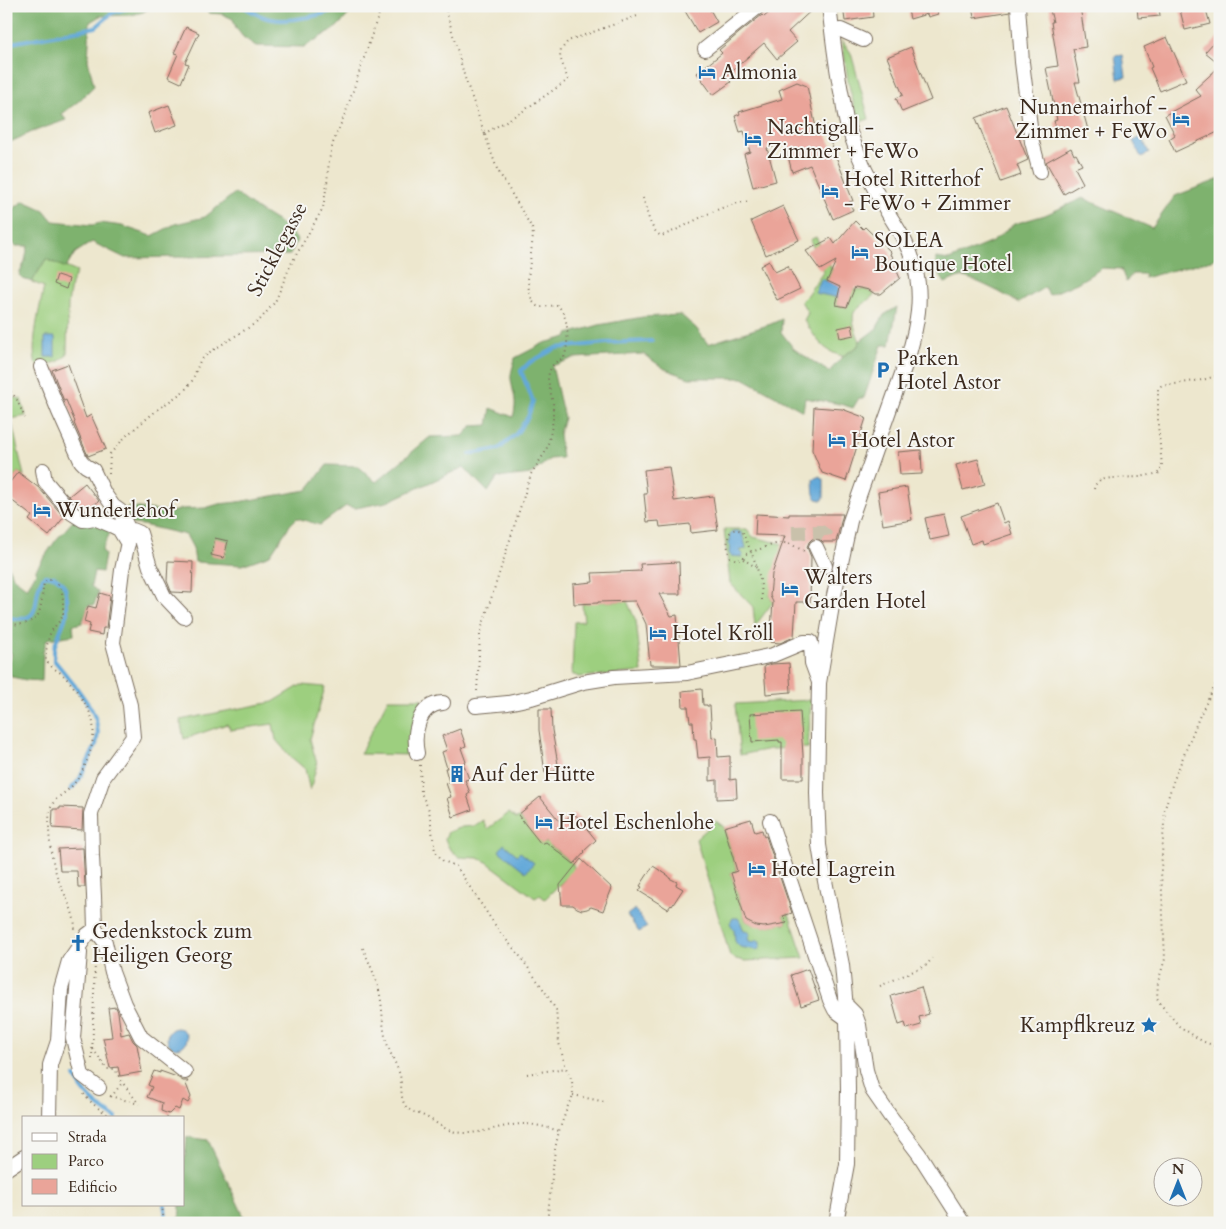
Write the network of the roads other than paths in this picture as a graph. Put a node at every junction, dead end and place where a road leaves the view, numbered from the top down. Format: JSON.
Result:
{"nodes":[{"id":1,"x":760,"y":6,"type":"edge"},
{"id":2,"x":830,"y":6,"type":"edge"},
{"id":3,"x":1018,"y":6,"type":"edge"},
{"id":4,"x":832,"y":31,"type":"junction"},
{"id":5,"x":864,"y":40,"type":"dead end"},
{"id":6,"x":705,"y":49,"type":"dead end"},
{"id":7,"x":1040,"y":172,"type":"dead end"},
{"id":8,"x":41,"y":367,"type":"dead end"},
{"id":9,"x":43,"y":470,"type":"dead end"},
{"id":10,"x":120,"y":530,"type":"junction"},
{"id":11,"x":812,"y":550,"type":"tunnel mouth"},
{"id":12,"x":825,"y":566,"type":"dead end"},
{"id":13,"x":184,"y":618,"type":"dead end"},
{"id":14,"x":820,"y":683,"type":"junction"},
{"id":15,"x":442,"y":703,"type":"dead end"},
{"id":16,"x":476,"y":706,"type":"road end"},
{"id":17,"x":417,"y":753,"type":"road end"},
{"id":18,"x":770,"y":821,"type":"dead end"},
{"id":19,"x":95,"y":929,"type":"junction"},
{"id":20,"x":75,"y":952,"type":"junction"},
{"id":21,"x":846,"y":1012,"type":"junction"},
{"id":22,"x":185,"y":1072,"type":"dead end"},
{"id":23,"x":99,"y":1088,"type":"road end"},
{"id":24,"x":49,"y":1116,"type":"edge"},
{"id":25,"x":22,"y":1158,"type":"edge"},
{"id":26,"x":6,"y":1169,"type":"edge"},
{"id":27,"x":836,"y":1223,"type":"edge"},
{"id":28,"x":963,"y":1223,"type":"edge"}],
"edges":[{"from":1,"to":6,"type":"street"},
{"from":2,"to":4,"type":"street"},
{"from":3,"to":7,"type":"street"},
{"from":4,"to":5,"type":"street"},
{"from":4,"to":14,"type":"street"},
{"from":8,"to":10,"type":"street"},
{"from":9,"to":10,"type":"street"},
{"from":10,"to":13,"type":"street"},
{"from":10,"to":19,"type":"street"},
{"from":11,"to":12,"type":"street"},
{"from":14,"to":16,"type":"street"},
{"from":14,"to":21,"type":"street"},
{"from":15,"to":17,"type":"street"},
{"from":18,"to":21,"type":"street"},
{"from":19,"to":20,"type":"street"},
{"from":19,"to":22,"type":"street"},
{"from":20,"to":23,"type":"street"},
{"from":20,"to":24,"type":"street"},
{"from":21,"to":27,"type":"street"},
{"from":21,"to":28,"type":"street"},
{"from":25,"to":26,"type":"street"}]}
